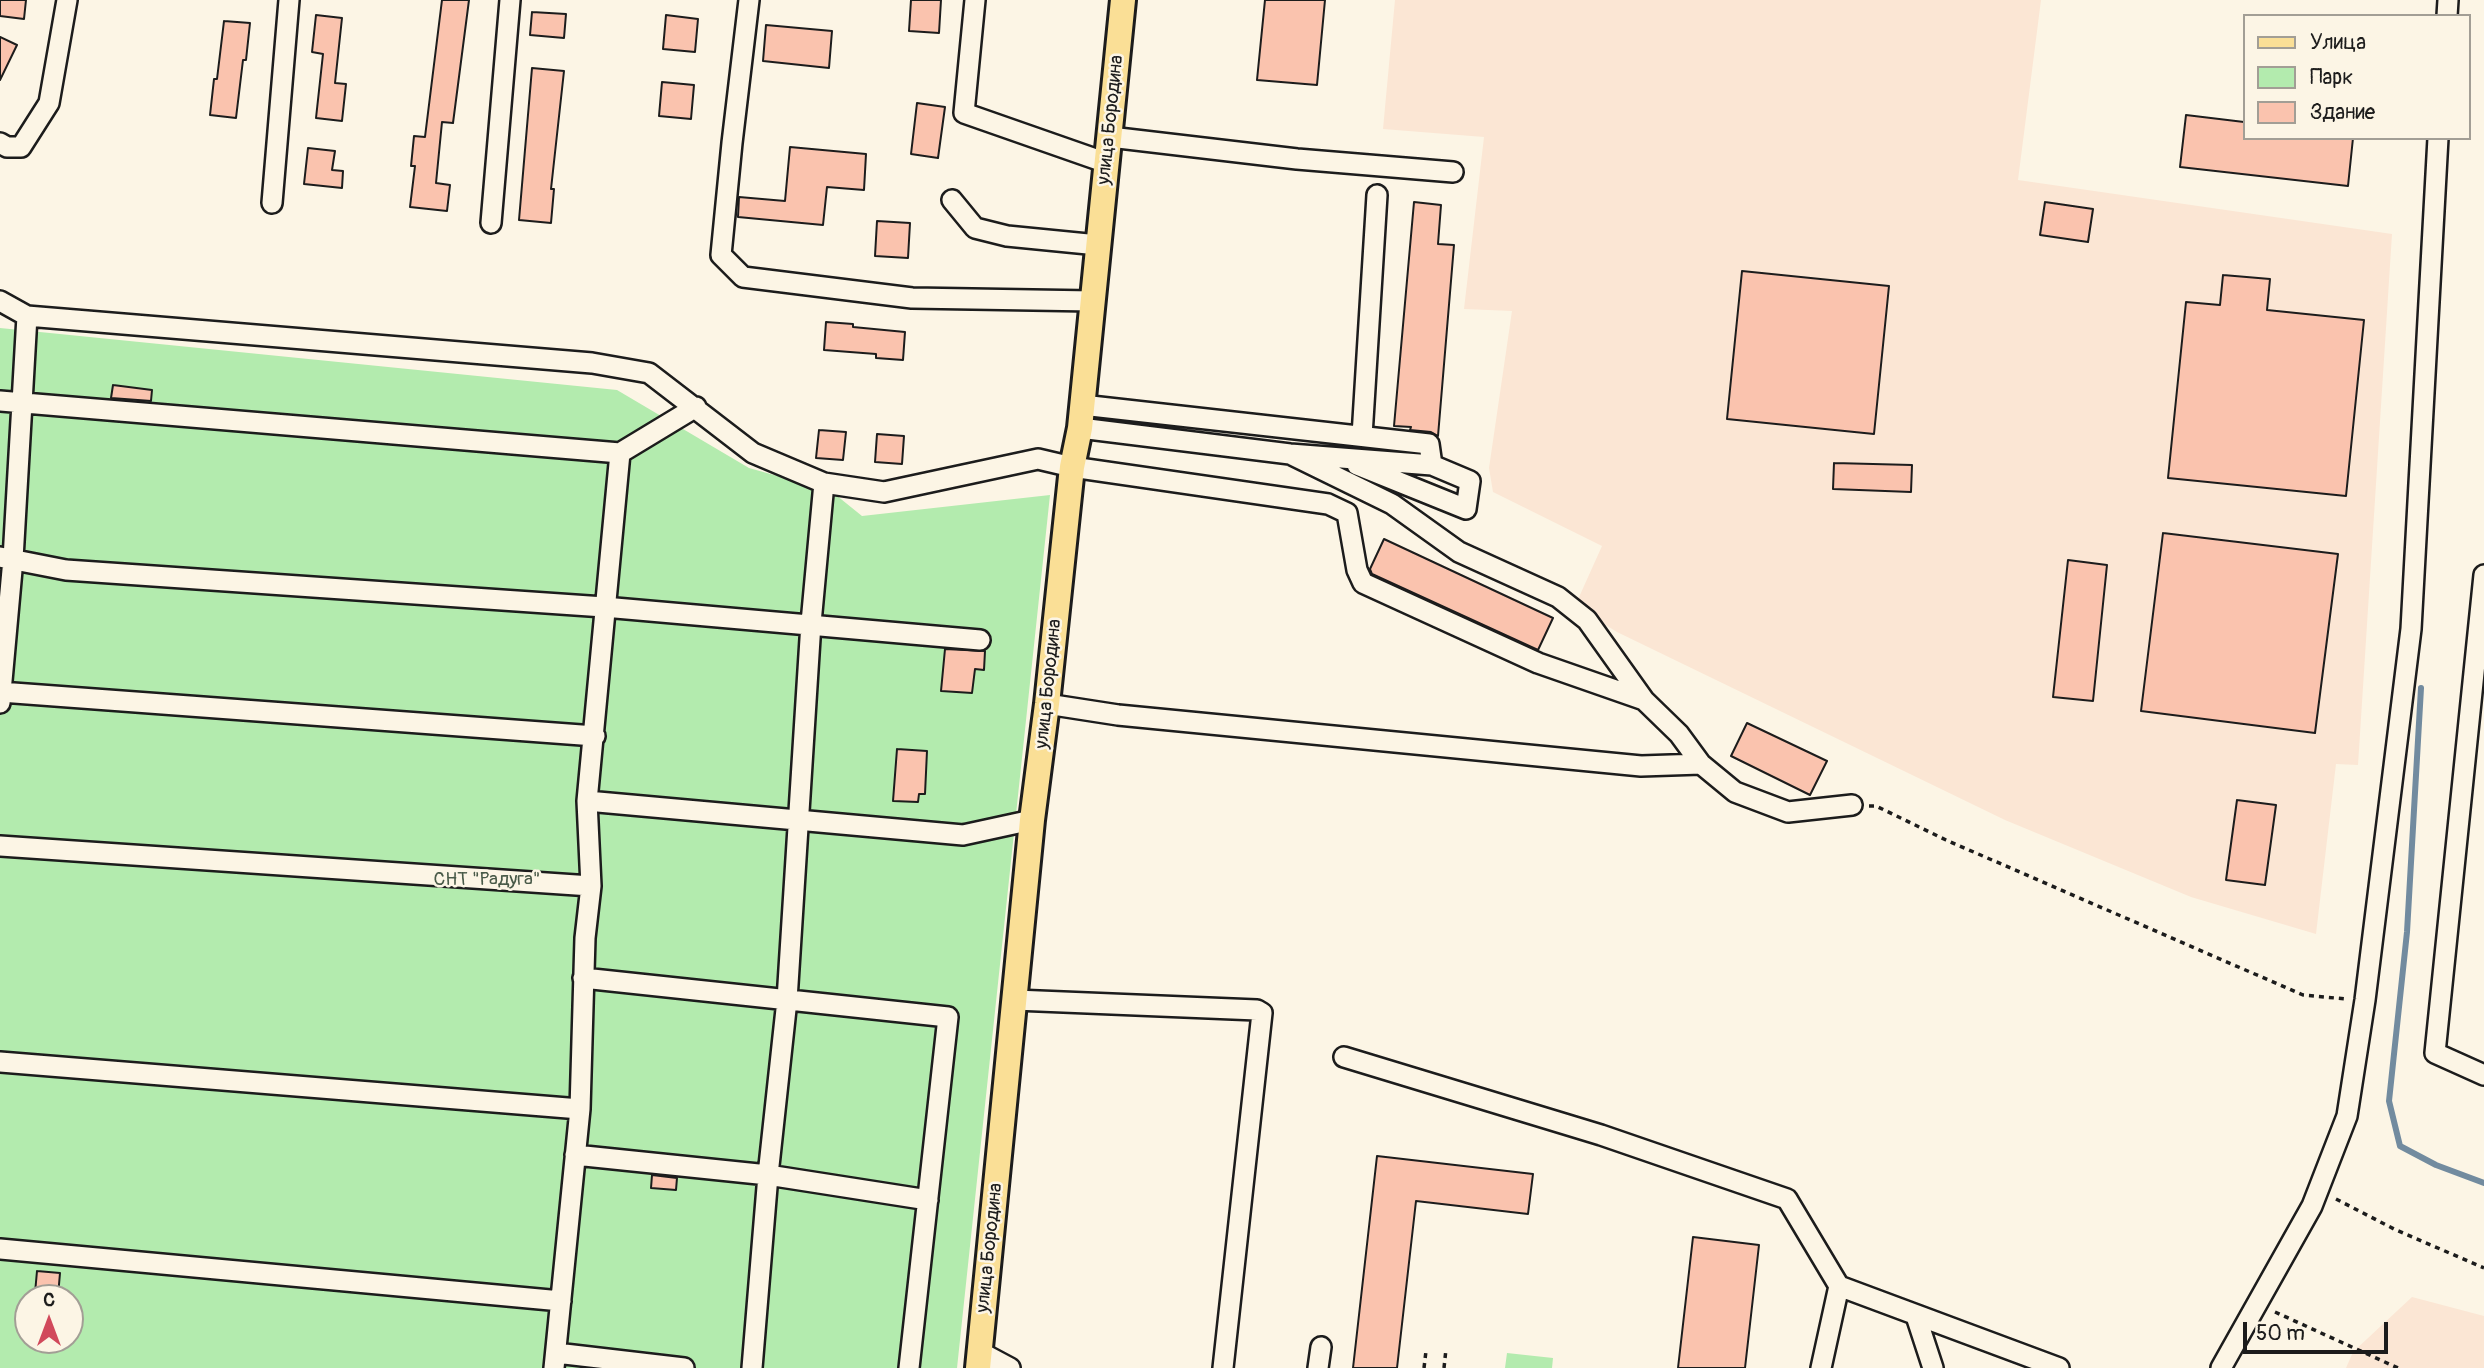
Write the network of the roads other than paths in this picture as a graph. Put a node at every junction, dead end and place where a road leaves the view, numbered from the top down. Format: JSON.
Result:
{"nodes":[{"id":1,"x":67,"y":0,"type":"edge"},
{"id":2,"x":289,"y":0,"type":"edge"},
{"id":3,"x":510,"y":0,"type":"edge"},
{"id":4,"x":749,"y":0,"type":"edge"},
{"id":5,"x":975,"y":0,"type":"edge"},
{"id":6,"x":1123,"y":0,"type":"edge"},
{"id":7,"x":1110,"y":137,"type":"junction"},
{"id":8,"x":2438,"y":140,"type":"edge"},
{"id":9,"x":0,"y":143,"type":"edge"},
{"id":10,"x":1107,"y":163,"type":"junction"},
{"id":11,"x":1453,"y":172,"type":"dead end"},
{"id":12,"x":1377,"y":195,"type":"dead end"},
{"id":13,"x":952,"y":200,"type":"dead end"},
{"id":14,"x":272,"y":203,"type":"dead end"},
{"id":15,"x":491,"y":223,"type":"dead end"},
{"id":16,"x":1098,"y":246,"type":"junction"},
{"id":17,"x":0,"y":301,"type":"edge"},
{"id":18,"x":1093,"y":301,"type":"junction"},
{"id":19,"x":27,"y":316,"type":"junction"},
{"id":20,"x":0,"y":401,"type":"edge"},
{"id":21,"x":21,"y":404,"type":"junction"},
{"id":22,"x":696,"y":407,"type":"junction"},
{"id":23,"x":1081,"y":416,"type":"junction"},
{"id":24,"x":1362,"y":436,"type":"junction"},
{"id":25,"x":620,"y":453,"type":"junction"},
{"id":26,"x":1290,"y":454,"type":"junction"},
{"id":27,"x":1343,"y":459,"type":"junction"},
{"id":28,"x":1432,"y":465,"type":"junction"},
{"id":29,"x":1072,"y":467,"type":"junction"},
{"id":30,"x":824,"y":483,"type":"junction"},
{"id":31,"x":6,"y":558,"type":"edge"},
{"id":32,"x":2483,"y":587,"type":"edge"},
{"id":33,"x":604,"y":607,"type":"junction"},
{"id":34,"x":811,"y":623,"type":"junction"},
{"id":35,"x":980,"y":640,"type":"dead end"},
{"id":36,"x":0,"y":692,"type":"edge"},
{"id":37,"x":1644,"y":700,"type":"junction"},
{"id":38,"x":0,"y":703,"type":"edge"},
{"id":39,"x":1047,"y":704,"type":"junction"},
{"id":40,"x":594,"y":736,"type":"junction"},
{"id":41,"x":1701,"y":764,"type":"junction"},
{"id":42,"x":587,"y":801,"type":"junction"},
{"id":43,"x":1852,"y":805,"type":"road end"},
{"id":44,"x":799,"y":820,"type":"junction"},
{"id":45,"x":1032,"y":820,"type":"junction"},
{"id":46,"x":0,"y":846,"type":"edge"},
{"id":47,"x":591,"y":886,"type":"junction"},
{"id":48,"x":583,"y":978,"type":"junction"},
{"id":49,"x":787,"y":1000,"type":"junction"},
{"id":50,"x":1015,"y":1000,"type":"junction"},
{"id":51,"x":1344,"y":1057,"type":"dead end"},
{"id":52,"x":0,"y":1062,"type":"edge"},
{"id":53,"x":2484,"y":1075,"type":"edge"},
{"id":54,"x":580,"y":1109,"type":"junction"},
{"id":55,"x":575,"y":1155,"type":"junction"},
{"id":56,"x":768,"y":1175,"type":"junction"},
{"id":57,"x":928,"y":1199,"type":"junction"},
{"id":58,"x":0,"y":1249,"type":"edge"},
{"id":59,"x":1839,"y":1286,"type":"junction"},
{"id":60,"x":561,"y":1301,"type":"junction"},
{"id":61,"x":1916,"y":1316,"type":"junction"},
{"id":62,"x":1321,"y":1347,"type":"dead end"},
{"id":63,"x":555,"y":1360,"type":"edge"},
{"id":64,"x":979,"y":1360,"type":"edge"},
{"id":65,"x":684,"y":1368,"type":"edge"},
{"id":66,"x":752,"y":1368,"type":"edge"},
{"id":67,"x":909,"y":1368,"type":"edge"},
{"id":68,"x":1010,"y":1368,"type":"edge"},
{"id":69,"x":1223,"y":1368,"type":"edge"},
{"id":70,"x":1318,"y":1368,"type":"edge"},
{"id":71,"x":1821,"y":1368,"type":"edge"},
{"id":72,"x":1933,"y":1368,"type":"edge"},
{"id":73,"x":2059,"y":1368,"type":"edge"},
{"id":74,"x":2221,"y":1368,"type":"edge"}],
"edges":[{"from":1,"to":9,"type":"street"},
{"from":2,"to":14,"type":"street"},
{"from":3,"to":15,"type":"street"},
{"from":4,"to":18,"type":"street"},
{"from":5,"to":10,"type":"street"},
{"from":6,"to":7,"type":"main road","name":"улица Бородина"},
{"from":7,"to":10,"type":"main road","name":"улица Бородина"},
{"from":7,"to":11,"type":"street"},
{"from":8,"to":74,"type":"street"},
{"from":10,"to":16,"type":"main road","name":"улица Бородина"},
{"from":12,"to":24,"type":"street"},
{"from":13,"to":16,"type":"street"},
{"from":16,"to":18,"type":"main road","name":"улица Бородина"},
{"from":17,"to":19,"type":"street"},
{"from":18,"to":23,"type":"main road","name":"улица Бородина"},
{"from":19,"to":21,"type":"street"},
{"from":19,"to":22,"type":"street"},
{"from":20,"to":21,"type":"street"},
{"from":21,"to":25,"type":"street"},
{"from":21,"to":31,"type":"street"},
{"from":22,"to":25,"type":"street"},
{"from":22,"to":30,"type":"street"},
{"from":23,"to":24,"type":"street"},
{"from":23,"to":26,"type":"street"},
{"from":23,"to":29,"type":"main road","name":"улица Бородина"},
{"from":24,"to":28,"type":"street"},
{"from":25,"to":33,"type":"street"},
{"from":26,"to":27,"type":"street"},
{"from":26,"to":37,"type":"street"},
{"from":27,"to":28,"type":"street"},
{"from":27,"to":28,"type":"street"},
{"from":29,"to":30,"type":"street"},
{"from":29,"to":37,"type":"street"},
{"from":29,"to":39,"type":"main road","name":"улица Бородина"},
{"from":30,"to":34,"type":"street"},
{"from":31,"to":33,"type":"street"},
{"from":31,"to":36,"type":"street"},
{"from":32,"to":53,"type":"street"},
{"from":33,"to":34,"type":"street"},
{"from":33,"to":40,"type":"street"},
{"from":34,"to":35,"type":"street"},
{"from":34,"to":44,"type":"street"},
{"from":36,"to":38,"type":"street"},
{"from":36,"to":40,"type":"street"},
{"from":37,"to":41,"type":"street"},
{"from":39,"to":41,"type":"street"},
{"from":39,"to":45,"type":"main road","name":"улица Бородина"},
{"from":40,"to":42,"type":"street"},
{"from":41,"to":43,"type":"street"},
{"from":42,"to":44,"type":"street"},
{"from":42,"to":47,"type":"street"},
{"from":44,"to":45,"type":"street"},
{"from":44,"to":49,"type":"street"},
{"from":45,"to":50,"type":"main road","name":"улица Бородина"},
{"from":46,"to":47,"type":"street"},
{"from":47,"to":48,"type":"street"},
{"from":48,"to":49,"type":"street"},
{"from":48,"to":54,"type":"street"},
{"from":49,"to":56,"type":"street"},
{"from":49,"to":57,"type":"street"},
{"from":50,"to":64,"type":"main road","name":"улица Бородина"},
{"from":50,"to":69,"type":"street"},
{"from":51,"to":59,"type":"street"},
{"from":52,"to":54,"type":"street"},
{"from":54,"to":55,"type":"street"},
{"from":55,"to":56,"type":"street"},
{"from":55,"to":60,"type":"street"},
{"from":56,"to":57,"type":"street"},
{"from":56,"to":66,"type":"street"},
{"from":57,"to":67,"type":"street"},
{"from":58,"to":60,"type":"street"},
{"from":59,"to":61,"type":"street"},
{"from":59,"to":71,"type":"street"},
{"from":60,"to":63,"type":"street"},
{"from":61,"to":72,"type":"street"},
{"from":61,"to":73,"type":"street"},
{"from":62,"to":70,"type":"street"},
{"from":63,"to":65,"type":"street"},
{"from":64,"to":68,"type":"street"}]}
